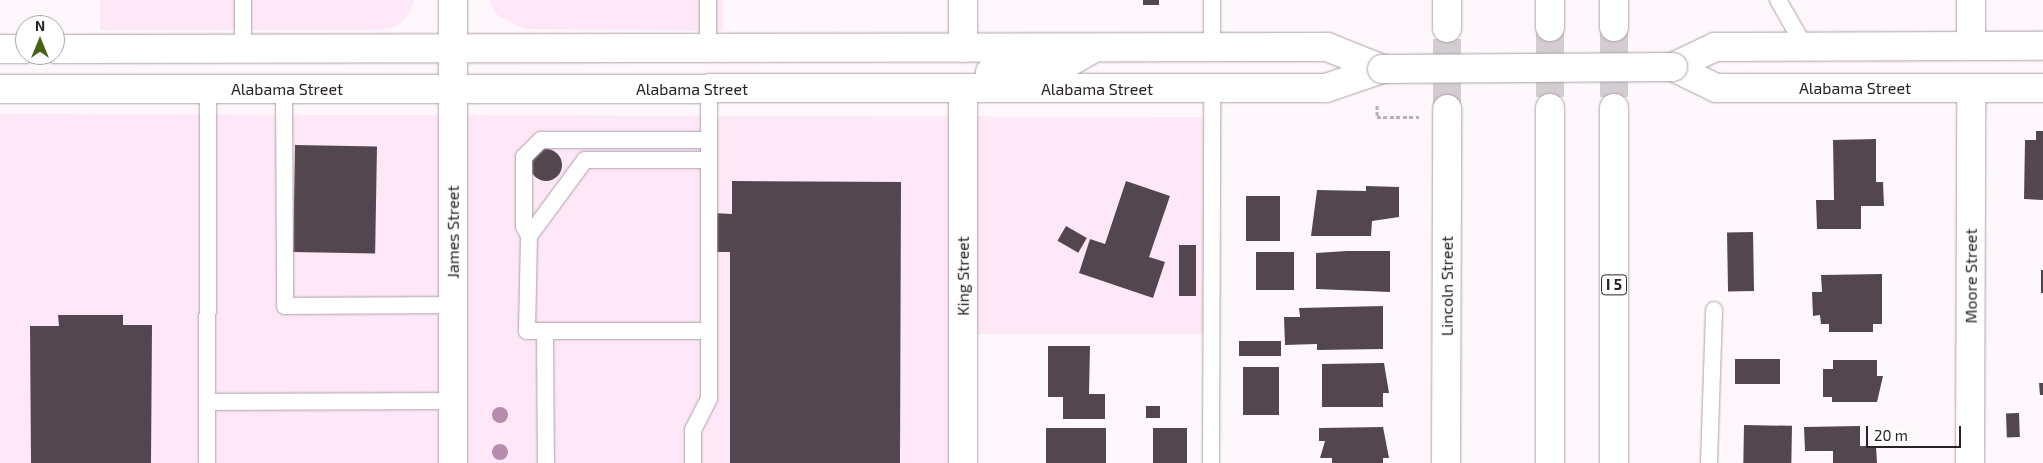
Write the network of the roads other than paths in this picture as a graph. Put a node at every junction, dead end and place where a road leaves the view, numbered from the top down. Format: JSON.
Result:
{"nodes":[{"id":1,"x":244,"y":0,"type":"edge"},
{"id":2,"x":453,"y":0,"type":"edge"},
{"id":3,"x":708,"y":0,"type":"edge"},
{"id":4,"x":963,"y":0,"type":"edge"},
{"id":5,"x":1212,"y":0,"type":"edge"},
{"id":6,"x":1447,"y":0,"type":"edge"},
{"id":7,"x":1550,"y":0,"type":"edge"},
{"id":8,"x":1614,"y":0,"type":"edge"},
{"id":9,"x":1778,"y":0,"type":"edge"},
{"id":10,"x":1971,"y":0,"type":"edge"},
{"id":11,"x":1550,"y":27,"type":"tunnel mouth"},
{"id":12,"x":1614,"y":27,"type":"tunnel mouth"},
{"id":13,"x":1447,"y":28,"type":"tunnel mouth"},
{"id":14,"x":1971,"y":46,"type":"junction"},
{"id":15,"x":2043,"y":46,"type":"edge"},
{"id":16,"x":1212,"y":47,"type":"junction"},
{"id":17,"x":1805,"y":47,"type":"junction"},
{"id":18,"x":453,"y":48,"type":"junction"},
{"id":19,"x":708,"y":48,"type":"junction"},
{"id":20,"x":963,"y":48,"type":"junction"},
{"id":21,"x":1095,"y":48,"type":"junction"},
{"id":22,"x":0,"y":49,"type":"edge"},
{"id":23,"x":15,"y":49,"type":"edge"},
{"id":24,"x":65,"y":49,"type":"edge"},
{"id":25,"x":244,"y":49,"type":"junction"},
{"id":26,"x":1673,"y":67,"type":"junction"},
{"id":27,"x":1382,"y":69,"type":"junction"},
{"id":28,"x":1971,"y":88,"type":"junction"},
{"id":29,"x":2043,"y":88,"type":"edge"},
{"id":30,"x":0,"y":89,"type":"edge"},
{"id":31,"x":208,"y":89,"type":"junction"},
{"id":32,"x":284,"y":89,"type":"junction"},
{"id":33,"x":453,"y":89,"type":"junction"},
{"id":34,"x":709,"y":89,"type":"junction"},
{"id":35,"x":963,"y":89,"type":"junction"},
{"id":36,"x":1212,"y":89,"type":"junction"},
{"id":37,"x":1550,"y":108,"type":"tunnel mouth"},
{"id":38,"x":1614,"y":108,"type":"tunnel mouth"},
{"id":39,"x":1447,"y":113,"type":"tunnel mouth"},
{"id":40,"x":709,"y":140,"type":"junction"},
{"id":41,"x":709,"y":160,"type":"junction"},
{"id":42,"x":529,"y":236,"type":"junction"},
{"id":43,"x":453,"y":305,"type":"junction"},
{"id":44,"x":1714,"y":310,"type":"dead end"},
{"id":45,"x":546,"y":331,"type":"junction"},
{"id":46,"x":709,"y":331,"type":"junction"},
{"id":47,"x":453,"y":401,"type":"junction"},
{"id":48,"x":207,"y":402,"type":"junction"},
{"id":49,"x":207,"y":463,"type":"edge"},
{"id":50,"x":453,"y":463,"type":"edge"},
{"id":51,"x":546,"y":463,"type":"edge"},
{"id":52,"x":693,"y":463,"type":"edge"},
{"id":53,"x":963,"y":463,"type":"edge"},
{"id":54,"x":1212,"y":463,"type":"edge"},
{"id":55,"x":1446,"y":463,"type":"edge"},
{"id":56,"x":1550,"y":463,"type":"edge"},
{"id":57,"x":1614,"y":463,"type":"edge"},
{"id":58,"x":1709,"y":463,"type":"edge"},
{"id":59,"x":1970,"y":463,"type":"edge"}],
"edges":[{"from":1,"to":25,"type":"lane"},
{"from":2,"to":18,"type":"main road","name":"James Street"},
{"from":3,"to":19,"type":"lane"},
{"from":4,"to":20,"type":"main road"},
{"from":5,"to":16,"type":"lane"},
{"from":6,"to":13,"type":"main road"},
{"from":7,"to":11,"type":"main road"},
{"from":8,"to":12,"type":"main road"},
{"from":9,"to":17,"type":"lane"},
{"from":10,"to":14,"type":"main road"},
{"from":14,"to":15,"type":"main road","name":"Alabama Street"},
{"from":14,"to":17,"type":"main road","name":"Alabama Street"},
{"from":16,"to":21,"type":"main road","name":"Alabama Street"},
{"from":16,"to":27,"type":"main road","name":"Alabama Street"},
{"from":17,"to":26,"type":"main road","name":"Alabama Street"},
{"from":18,"to":19,"type":"main road","name":"Alabama Street"},
{"from":18,"to":25,"type":"main road","name":"Alabama Street"},
{"from":18,"to":33,"type":"main road","name":"James Street"},
{"from":19,"to":20,"type":"main road","name":"Alabama Street"},
{"from":20,"to":21,"type":"main road","name":"Alabama Street"},
{"from":21,"to":35,"type":"main road"},
{"from":22,"to":23,"type":"main road"},
{"from":24,"to":25,"type":"main road","name":"Alabama Street"},
{"from":26,"to":27,"type":"main road","name":"Alabama Street","bridge":true},
{"from":26,"to":28,"type":"main road","name":"Alabama Street"},
{"from":27,"to":36,"type":"main road","name":"Alabama Street"},
{"from":28,"to":29,"type":"main road","name":"Alabama Street"},
{"from":28,"to":59,"type":"main road","name":"Moore Street"},
{"from":30,"to":31,"type":"main road","name":"Alabama Street"},
{"from":31,"to":32,"type":"main road","name":"Alabama Street"},
{"from":31,"to":48,"type":"lane"},
{"from":32,"to":33,"type":"main road","name":"Alabama Street"},
{"from":32,"to":43,"type":"lane"},
{"from":33,"to":34,"type":"main road","name":"Alabama Street"},
{"from":33,"to":43,"type":"main road","name":"James Street"},
{"from":34,"to":35,"type":"main road","name":"Alabama Street"},
{"from":34,"to":40,"type":"lane"},
{"from":35,"to":36,"type":"main road","name":"Alabama Street"},
{"from":35,"to":53,"type":"main road","name":"King Street"},
{"from":36,"to":54,"type":"lane"},
{"from":37,"to":56,"type":"main road"},
{"from":38,"to":57,"type":"main road","number":"I 5"},
{"from":39,"to":55,"type":"main road","name":"Lincoln Street"},
{"from":40,"to":41,"type":"lane"},
{"from":40,"to":42,"type":"lane"},
{"from":41,"to":42,"type":"lane"},
{"from":41,"to":46,"type":"lane"},
{"from":42,"to":45,"type":"lane"},
{"from":43,"to":47,"type":"main road","name":"James Street"},
{"from":44,"to":58,"type":"lane"},
{"from":45,"to":46,"type":"lane"},
{"from":45,"to":51,"type":"lane"},
{"from":46,"to":52,"type":"lane"},
{"from":47,"to":48,"type":"lane"},
{"from":47,"to":50,"type":"main road","name":"James Street"},
{"from":48,"to":49,"type":"lane"}]}
